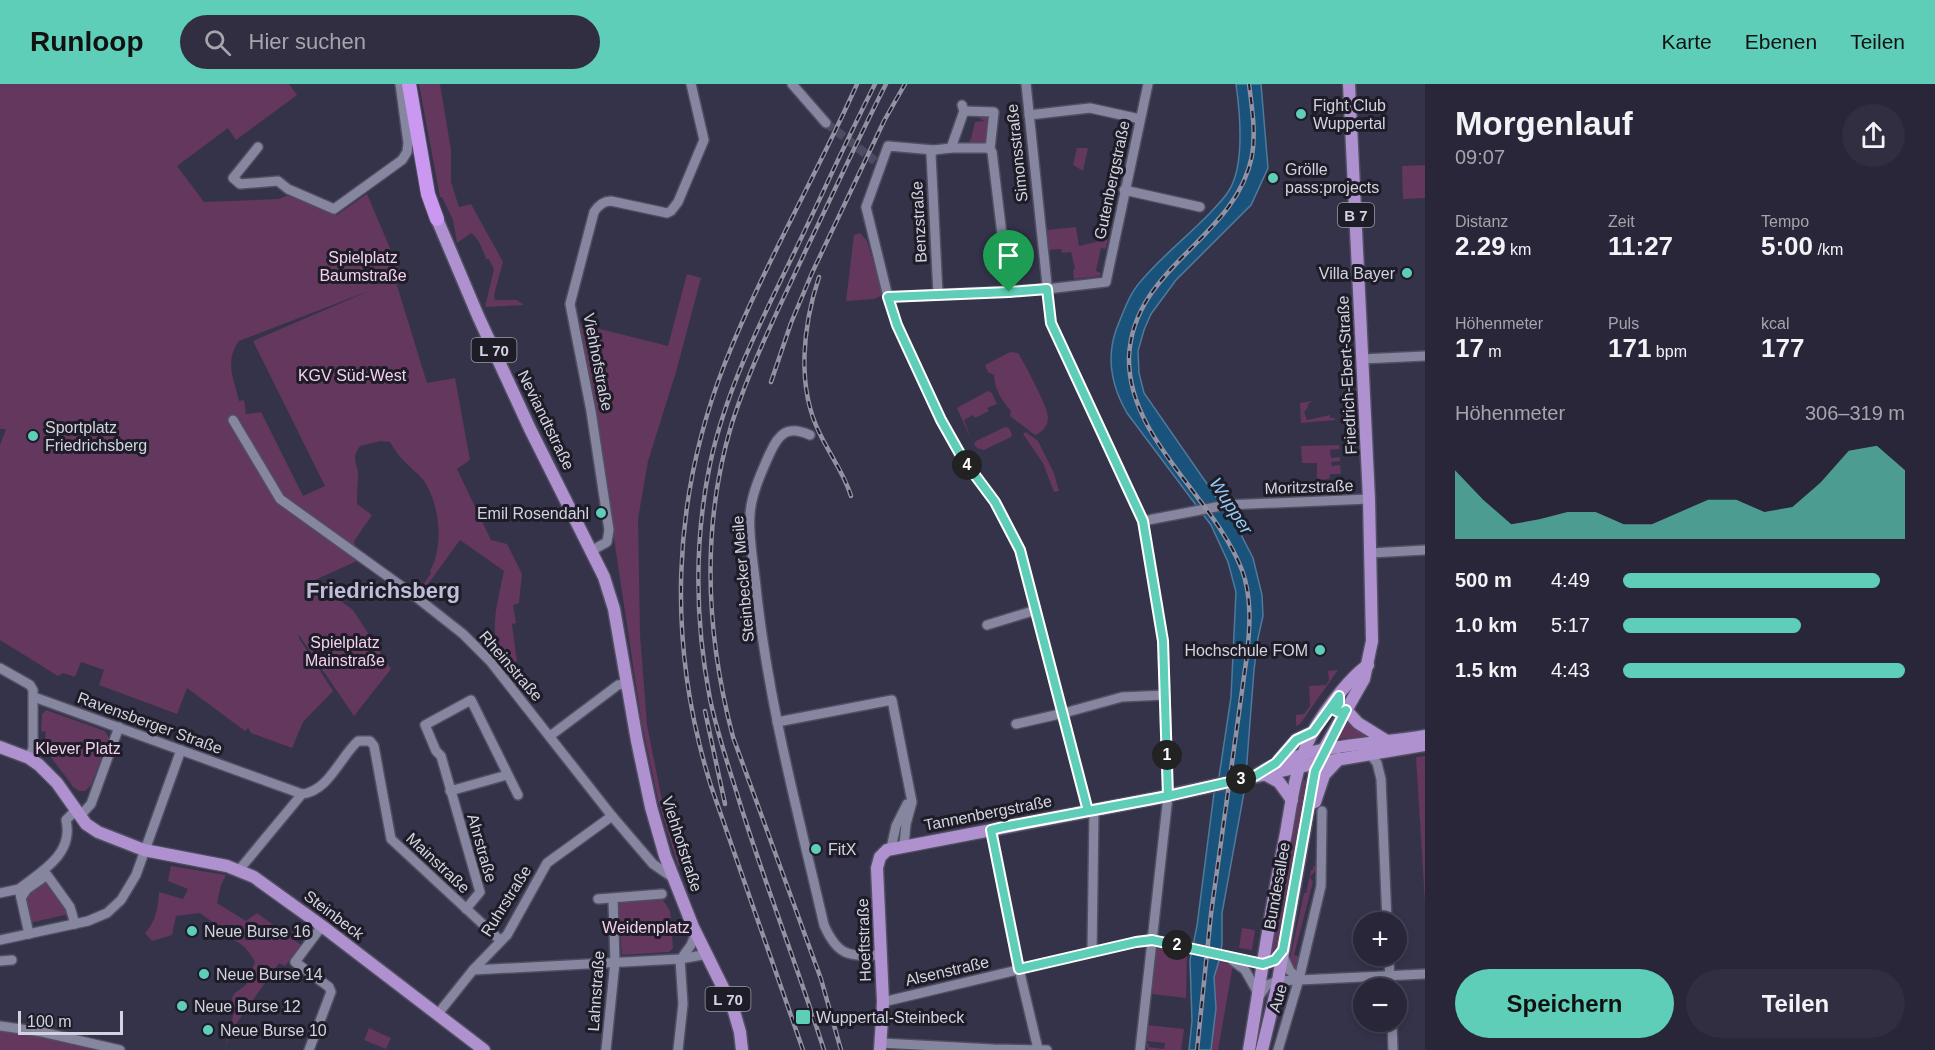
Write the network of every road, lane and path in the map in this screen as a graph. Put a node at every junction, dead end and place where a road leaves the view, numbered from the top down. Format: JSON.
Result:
{"nodes":[{"id":1,"x":400,"y":84,"type":"edge"},
{"id":2,"x":409,"y":84,"type":"edge"},
{"id":3,"x":416,"y":84,"type":"edge"},
{"id":4,"x":691,"y":84,"type":"edge"},
{"id":5,"x":792,"y":84,"type":"edge"},
{"id":6,"x":1026,"y":84,"type":"edge"},
{"id":7,"x":1148,"y":84,"type":"edge"},
{"id":8,"x":1349,"y":84,"type":"edge"},
{"id":9,"x":1029,"y":115,"type":"junction"},
{"id":10,"x":1140,"y":119,"type":"junction"},
{"id":11,"x":826,"y":123,"type":"tunnel mouth"},
{"id":12,"x":258,"y":147,"type":"dead end"},
{"id":13,"x":951,"y":148,"type":"junction"},
{"id":14,"x":990,"y":149,"type":"junction"},
{"id":15,"x":934,"y":150,"type":"junction"},
{"id":16,"x":1124,"y":190,"type":"junction"},
{"id":17,"x":1200,"y":207,"type":"dead end"},
{"id":18,"x":437,"y":219,"type":"junction"},
{"id":19,"x":1047,"y":289,"type":"junction"},
{"id":20,"x":1009,"y":292,"type":"junction"},
{"id":21,"x":938,"y":294,"type":"junction"},
{"id":22,"x":888,"y":297,"type":"junction"},
{"id":23,"x":1425,"y":356,"type":"edge"},
{"id":24,"x":1362,"y":359,"type":"junction"},
{"id":25,"x":233,"y":420,"type":"dead end"},
{"id":26,"x":810,"y":435,"type":"dead end"},
{"id":27,"x":1369,"y":499,"type":"junction"},
{"id":28,"x":1143,"y":521,"type":"junction"},
{"id":29,"x":1425,"y":550,"type":"edge"},
{"id":30,"x":591,"y":551,"type":"junction"},
{"id":31,"x":1371,"y":553,"type":"junction"},
{"id":32,"x":612,"y":602,"type":"joint"},
{"id":33,"x":1036,"y":610,"type":"junction"},
{"id":34,"x":987,"y":625,"type":"dead end"},
{"id":35,"x":1368,"y":665,"type":"junction"},
{"id":36,"x":0,"y":668,"type":"edge"},
{"id":37,"x":626,"y":684,"type":"junction"},
{"id":38,"x":1165,"y":695,"type":"junction"},
{"id":39,"x":1339,"y":696,"type":"junction"},
{"id":40,"x":34,"y":697,"type":"junction"},
{"id":41,"x":1340,"y":710,"type":"junction"},
{"id":42,"x":1064,"y":713,"type":"junction"},
{"id":43,"x":777,"y":722,"type":"junction"},
{"id":44,"x":1016,"y":724,"type":"dead end"},
{"id":45,"x":119,"y":727,"type":"junction"},
{"id":46,"x":1313,"y":732,"type":"junction"},
{"id":47,"x":550,"y":736,"type":"junction"},
{"id":48,"x":1425,"y":736,"type":"edge"},
{"id":49,"x":1387,"y":741,"type":"junction"},
{"id":50,"x":1357,"y":743,"type":"junction"},
{"id":51,"x":1425,"y":745,"type":"edge"},
{"id":52,"x":0,"y":747,"type":"edge"},
{"id":53,"x":181,"y":750,"type":"junction"},
{"id":54,"x":1324,"y":750,"type":"junction"},
{"id":55,"x":1303,"y":754,"type":"junction"},
{"id":56,"x":1370,"y":754,"type":"junction"},
{"id":57,"x":1354,"y":757,"type":"junction"},
{"id":58,"x":29,"y":758,"type":"junction"},
{"id":59,"x":1338,"y":759,"type":"junction"},
{"id":60,"x":1276,"y":763,"type":"junction"},
{"id":61,"x":1318,"y":763,"type":"junction"},
{"id":62,"x":1300,"y":767,"type":"junction"},
{"id":63,"x":507,"y":775,"type":"junction"},
{"id":64,"x":1256,"y":777,"type":"junction"},
{"id":65,"x":450,"y":791,"type":"junction"},
{"id":66,"x":302,"y":794,"type":"junction"},
{"id":67,"x":910,"y":794,"type":"junction"},
{"id":68,"x":518,"y":795,"type":"dead end"},
{"id":69,"x":1168,"y":796,"type":"junction"},
{"id":70,"x":1292,"y":800,"type":"junction"},
{"id":71,"x":1091,"y":810,"type":"junction"},
{"id":72,"x":1322,"y":811,"type":"dead end"},
{"id":73,"x":78,"y":813,"type":"junction"},
{"id":74,"x":612,"y":816,"type":"junction"},
{"id":75,"x":1306,"y":819,"type":"junction"},
{"id":76,"x":991,"y":830,"type":"junction"},
{"id":77,"x":904,"y":845,"type":"junction"},
{"id":78,"x":891,"y":848,"type":"junction"},
{"id":79,"x":144,"y":850,"type":"junction"},
{"id":80,"x":239,"y":870,"type":"junction"},
{"id":81,"x":672,"y":877,"type":"junction"},
{"id":82,"x":0,"y":893,"type":"edge"},
{"id":83,"x":20,"y":893,"type":"junction"},
{"id":84,"x":662,"y":894,"type":"dead end"},
{"id":85,"x":613,"y":898,"type":"junction"},
{"id":86,"x":598,"y":899,"type":"dead end"},
{"id":87,"x":466,"y":909,"type":"junction"},
{"id":88,"x":1388,"y":912,"type":"edge"},
{"id":89,"x":75,"y":924,"type":"junction"},
{"id":90,"x":322,"y":926,"type":"junction"},
{"id":91,"x":696,"y":933,"type":"junction"},
{"id":92,"x":30,"y":934,"type":"junction"},
{"id":93,"x":0,"y":940,"type":"edge"},
{"id":94,"x":1152,"y":940,"type":"junction"},
{"id":95,"x":501,"y":941,"type":"junction"},
{"id":96,"x":1092,"y":952,"type":"junction"},
{"id":97,"x":1282,"y":952,"type":"junction"},
{"id":98,"x":708,"y":954,"type":"junction"},
{"id":99,"x":882,"y":956,"type":"junction"},
{"id":100,"x":1225,"y":956,"type":"junction"},
{"id":101,"x":681,"y":959,"type":"junction"},
{"id":102,"x":12,"y":960,"type":"dead end"},
{"id":103,"x":0,"y":961,"type":"edge"},
{"id":104,"x":615,"y":962,"type":"junction"},
{"id":105,"x":1263,"y":964,"type":"junction"},
{"id":106,"x":1390,"y":966,"type":"edge"},
{"id":107,"x":473,"y":969,"type":"junction"},
{"id":108,"x":1019,"y":969,"type":"junction"},
{"id":109,"x":1425,"y":974,"type":"edge"},
{"id":110,"x":1390,"y":975,"type":"junction"},
{"id":111,"x":1299,"y":979,"type":"junction"},
{"id":112,"x":1278,"y":981,"type":"junction"},
{"id":113,"x":1258,"y":997,"type":"junction"},
{"id":114,"x":883,"y":1002,"type":"junction"},
{"id":115,"x":437,"y":1015,"type":"junction"},
{"id":116,"x":0,"y":1026,"type":"edge"},
{"id":117,"x":1392,"y":1032,"type":"edge"},
{"id":118,"x":881,"y":1047,"type":"edge"},
{"id":119,"x":120,"y":1050,"type":"edge"},
{"id":120,"x":309,"y":1050,"type":"edge"},
{"id":121,"x":484,"y":1050,"type":"edge"},
{"id":122,"x":606,"y":1050,"type":"edge"},
{"id":123,"x":678,"y":1050,"type":"edge"},
{"id":124,"x":742,"y":1050,"type":"edge"},
{"id":125,"x":1038,"y":1050,"type":"edge"},
{"id":126,"x":1047,"y":1050,"type":"edge"},
{"id":127,"x":1140,"y":1050,"type":"edge"},
{"id":128,"x":1249,"y":1050,"type":"edge"},
{"id":129,"x":1262,"y":1050,"type":"edge"},
{"id":130,"x":1278,"y":1050,"type":"edge"},
{"id":131,"x":1393,"y":1050,"type":"edge"}],
"edges":[{"from":1,"to":12,"type":"street"},
{"from":2,"to":18,"type":"highway","number":"L 70"},
{"from":3,"to":18,"type":"highway","number":"L 70"},
{"from":4,"to":30,"type":"street","name":"Viehhofstraße"},
{"from":5,"to":11,"type":"street"},
{"from":6,"to":9,"type":"street","name":"Simonsstraße"},
{"from":7,"to":10,"type":"street","name":"Gutenbergstraße"},
{"from":8,"to":24,"type":"main road","name":"Friedrich-Ebert-Straße","number":"B 7"},
{"from":9,"to":10,"type":"street"},
{"from":9,"to":19,"type":"street","name":"Simonsstraße"},
{"from":10,"to":16,"type":"street","name":"Gutenbergstraße"},
{"from":13,"to":14,"type":"street"},
{"from":13,"to":14,"type":"street"},
{"from":13,"to":15,"type":"street"},
{"from":14,"to":20,"type":"street"},
{"from":15,"to":21,"type":"street","name":"Benzstraße"},
{"from":15,"to":22,"type":"street"},
{"from":16,"to":17,"type":"street"},
{"from":16,"to":19,"type":"street","name":"Gutenbergstraße"},
{"from":18,"to":30,"type":"main road","name":"Neviandtstraße","number":"L 70"},
{"from":19,"to":20,"type":"street"},
{"from":19,"to":28,"type":"street","name":"Simonsstraße"},
{"from":20,"to":21,"type":"street"},
{"from":21,"to":22,"type":"street"},
{"from":22,"to":33,"type":"street"},
{"from":23,"to":24,"type":"street"},
{"from":24,"to":27,"type":"main road","name":"Friedrich-Ebert-Straße","number":"B 7"},
{"from":25,"to":47,"type":"street","name":"Rheinstraße"},
{"from":26,"to":43,"type":"street","name":"Steinbecker Meile"},
{"from":27,"to":28,"type":"street","name":"Moritzstraße"},
{"from":27,"to":31,"type":"main road","name":"Friedrich-Ebert-Straße","number":"B 7"},
{"from":28,"to":38,"type":"street","name":"Simonsstraße"},
{"from":29,"to":31,"type":"street"},
{"from":30,"to":32,"type":"main road","name":"Neviandtstraße","number":"L 70"},
{"from":31,"to":35,"type":"main road","name":"Friedrich-Ebert-Straße","number":"B 7"},
{"from":32,"to":37,"type":"main road","name":"Viehhofstraße","number":"L 70"},
{"from":33,"to":34,"type":"street"},
{"from":33,"to":42,"type":"street"},
{"from":35,"to":39,"type":"main road"},
{"from":35,"to":41,"type":"main road","name":"Friedrich-Ebert-Straße","number":"B 7"},
{"from":36,"to":40,"type":"street","name":"Ravensberger Straße"},
{"from":37,"to":47,"type":"street"},
{"from":37,"to":81,"type":"main road","name":"Viehhofstraße","number":"L 70"},
{"from":38,"to":42,"type":"street"},
{"from":38,"to":69,"type":"street","name":"Simonsstraße"},
{"from":39,"to":41,"type":"main road"},
{"from":39,"to":46,"type":"main road"},
{"from":40,"to":45,"type":"street","name":"Ravensberger Straße"},
{"from":40,"to":58,"type":"street"},
{"from":41,"to":49,"type":"main road"},
{"from":41,"to":54,"type":"main road","number":"B 7"},
{"from":42,"to":44,"type":"street"},
{"from":42,"to":71,"type":"street"},
{"from":43,"to":67,"type":"street"},
{"from":43,"to":99,"type":"street","name":"Steinbecker Meile"},
{"from":45,"to":53,"type":"street","name":"Ravensberger Straße"},
{"from":45,"to":73,"type":"street"},
{"from":46,"to":55,"type":"main road","name":"Bundesallee"},
{"from":46,"to":60,"type":"main road"},
{"from":47,"to":74,"type":"street","name":"Rheinstraße"},
{"from":48,"to":49,"type":"main road"},
{"from":49,"to":50,"type":"main road"},
{"from":50,"to":54,"type":"main road"},
{"from":50,"to":57,"type":"main road"},
{"from":51,"to":56,"type":"main road","name":"Tannenbergstraße"},
{"from":52,"to":58,"type":"main road","name":"Steinbeck"},
{"from":53,"to":66,"type":"street","name":"Ravensberger Straße"},
{"from":53,"to":79,"type":"street"},
{"from":54,"to":55,"type":"main road"},
{"from":54,"to":59,"type":"main road"},
{"from":54,"to":61,"type":"main road","number":"B 7"},
{"from":55,"to":60,"type":"main road"},
{"from":55,"to":62,"type":"main road","name":"Bundesallee"},
{"from":56,"to":57,"type":"main road","name":"Tannenbergstraße"},
{"from":56,"to":88,"type":"street"},
{"from":57,"to":59,"type":"main road","name":"Tannenbergstraße"},
{"from":58,"to":73,"type":"main road","name":"Steinbeck"},
{"from":59,"to":61,"type":"main road","name":"Tannenbergstraße"},
{"from":59,"to":75,"type":"main road","number":"B 7"},
{"from":60,"to":64,"type":"main road"},
{"from":61,"to":62,"type":"main road","name":"Tannenbergstraße"},
{"from":61,"to":75,"type":"main road","name":"Bundesallee","number":"B 7"},
{"from":62,"to":64,"type":"main road","name":"Tannenbergstraße"},
{"from":62,"to":70,"type":"main road","name":"Bundesallee"},
{"from":63,"to":65,"type":"street"},
{"from":63,"to":65,"type":"street","name":"Ahrstraße"},
{"from":63,"to":68,"type":"street","name":"Ahrstraße"},
{"from":64,"to":69,"type":"main road","name":"Tannenbergstraße"},
{"from":64,"to":70,"type":"main road"},
{"from":65,"to":87,"type":"street","name":"Ahrstraße"},
{"from":66,"to":80,"type":"street"},
{"from":66,"to":87,"type":"street","name":"Mainstraße"},
{"from":67,"to":77,"type":"street"},
{"from":67,"to":78,"type":"street"},
{"from":69,"to":71,"type":"main road","name":"Tannenbergstraße"},
{"from":69,"to":94,"type":"street","name":"Simonsstraße"},
{"from":70,"to":105,"type":"main road","name":"Bundesallee"},
{"from":71,"to":76,"type":"main road","name":"Tannenbergstraße"},
{"from":71,"to":96,"type":"street"},
{"from":72,"to":111,"type":"street","name":"Aue"},
{"from":73,"to":79,"type":"main road","name":"Steinbeck"},
{"from":73,"to":83,"type":"street"},
{"from":74,"to":81,"type":"street","name":"Rheinstraße"},
{"from":74,"to":95,"type":"street","name":"Ruhrstraße"},
{"from":75,"to":97,"type":"main road","name":"Bundesallee","number":"B 7"},
{"from":76,"to":77,"type":"main road","name":"Tannenbergstraße"},
{"from":76,"to":108,"type":"street"},
{"from":77,"to":78,"type":"main road"},
{"from":78,"to":99,"type":"main road","name":"Hoeftstraße"},
{"from":79,"to":80,"type":"main road","name":"Steinbeck"},
{"from":79,"to":89,"type":"street"},
{"from":80,"to":90,"type":"main road","name":"Steinbeck"},
{"from":81,"to":91,"type":"main road","name":"Viehhofstraße","number":"L 70"},
{"from":82,"to":83,"type":"street"},
{"from":83,"to":89,"type":"street"},
{"from":83,"to":92,"type":"street"},
{"from":84,"to":85,"type":"street"},
{"from":85,"to":86,"type":"street"},
{"from":85,"to":104,"type":"street","name":"Lahnstraße"},
{"from":87,"to":95,"type":"street","name":"Mainstraße"},
{"from":89,"to":92,"type":"street"},
{"from":90,"to":115,"type":"main road","name":"Steinbeck"},
{"from":90,"to":120,"type":"street"},
{"from":91,"to":98,"type":"main road","name":"Viehhofstraße","number":"L 70"},
{"from":91,"to":101,"type":"street"},
{"from":92,"to":93,"type":"street"},
{"from":94,"to":96,"type":"street","name":"Alsenstraße"},
{"from":94,"to":100,"type":"street","name":"Alsenstraße"},
{"from":94,"to":127,"type":"street","name":"Simonsstraße"},
{"from":95,"to":107,"type":"street","name":"Ruhrstraße"},
{"from":96,"to":108,"type":"street","name":"Alsenstraße"},
{"from":97,"to":105,"type":"street"},
{"from":97,"to":111,"type":"street"},
{"from":97,"to":112,"type":"main road","name":"Bundesallee","number":"B 7"},
{"from":98,"to":101,"type":"street"},
{"from":98,"to":124,"type":"main road","name":"Viehhofstraße","number":"L 70"},
{"from":99,"to":114,"type":"main road","name":"Hoeftstraße"},
{"from":100,"to":105,"type":"street","name":"Alsenstraße"},
{"from":100,"to":113,"type":"street"},
{"from":101,"to":104,"type":"street"},
{"from":101,"to":123,"type":"street"},
{"from":102,"to":103,"type":"street"},
{"from":104,"to":107,"type":"street"},
{"from":104,"to":122,"type":"street","name":"Lahnstraße"},
{"from":105,"to":113,"type":"main road","name":"Bundesallee"},
{"from":106,"to":110,"type":"street"},
{"from":107,"to":115,"type":"street","name":"Ruhrstraße"},
{"from":108,"to":114,"type":"street","name":"Alsenstraße"},
{"from":108,"to":125,"type":"street"},
{"from":109,"to":110,"type":"street"},
{"from":110,"to":111,"type":"street"},
{"from":111,"to":112,"type":"street"},
{"from":111,"to":130,"type":"street","name":"Aue"},
{"from":112,"to":113,"type":"street"},
{"from":112,"to":129,"type":"main road","name":"Bundesallee","number":"B 7"},
{"from":113,"to":128,"type":"main road","name":"Bundesallee"},
{"from":114,"to":118,"type":"main road","name":"Hoeftstraße"},
{"from":115,"to":121,"type":"main road","name":"Steinbeck"},
{"from":116,"to":119,"type":"street"},
{"from":117,"to":131,"type":"street"},
{"from":118,"to":125,"type":"street"},
{"from":125,"to":126,"type":"street"}]}
